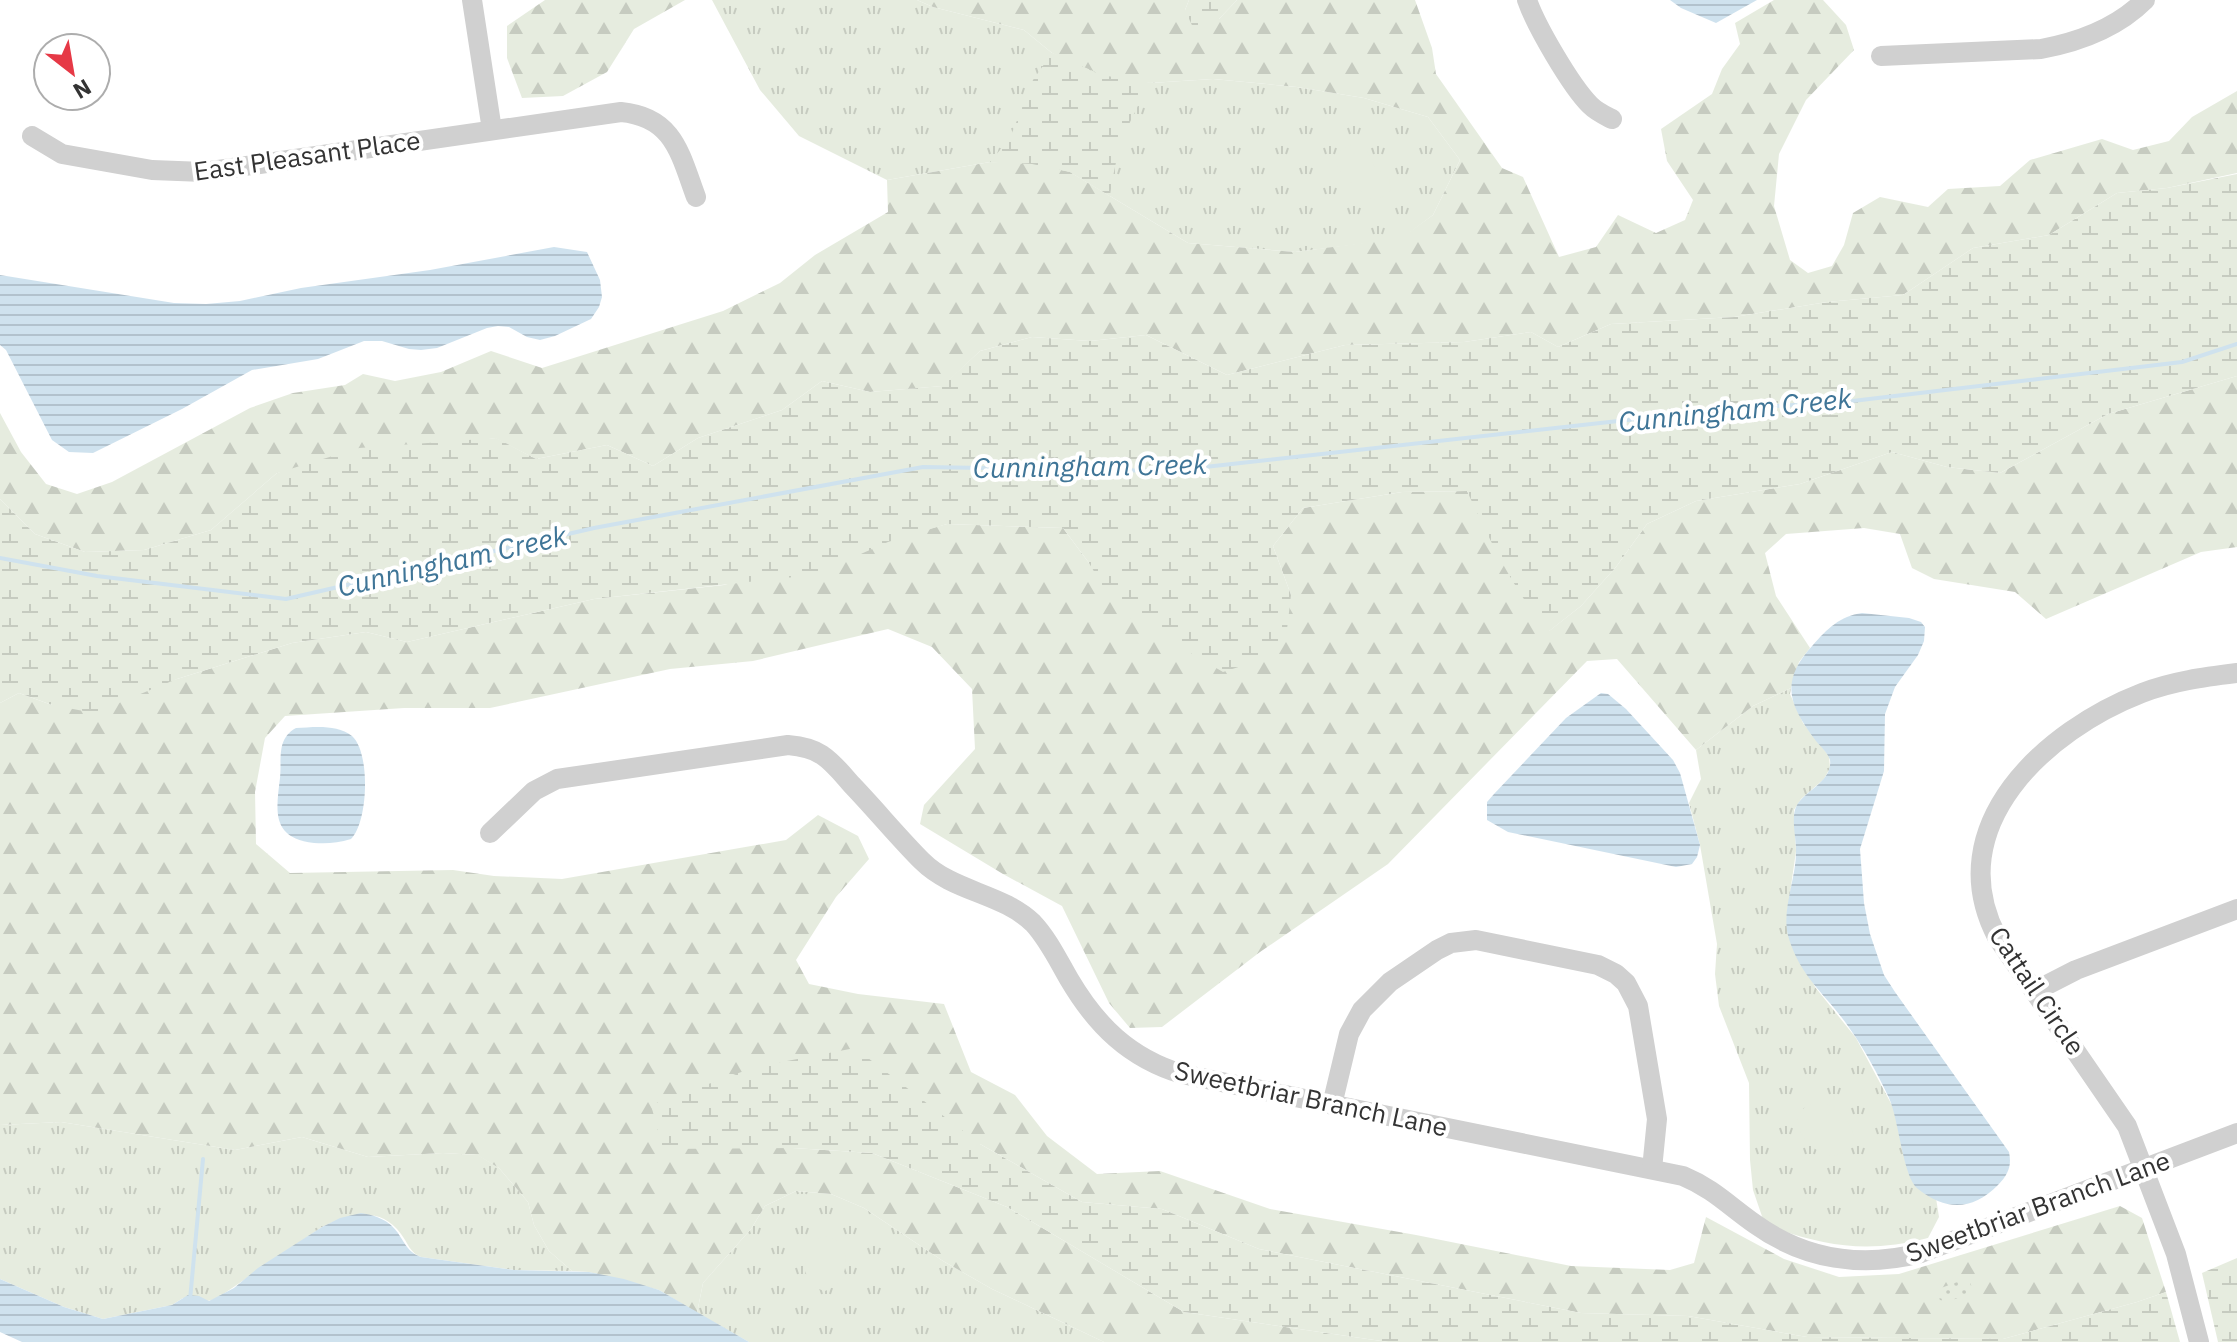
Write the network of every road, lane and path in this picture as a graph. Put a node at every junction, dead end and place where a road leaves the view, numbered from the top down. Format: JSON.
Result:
{"nodes":[{"id":1,"x":472,"y":0,"type":"edge"},
{"id":2,"x":1527,"y":0,"type":"edge"},
{"id":3,"x":2145,"y":0,"type":"edge"},
{"id":4,"x":1881,"y":56,"type":"dead end"},
{"id":5,"x":1612,"y":119,"type":"dead end"},
{"id":6,"x":492,"y":130,"type":"junction"},
{"id":7,"x":32,"y":136,"type":"dead end"},
{"id":8,"x":696,"y":197,"type":"dead end"},
{"id":9,"x":2237,"y":673,"type":"edge"},
{"id":10,"x":490,"y":833,"type":"dead end"},
{"id":11,"x":2237,"y":909,"type":"edge"},
{"id":12,"x":2035,"y":991,"type":"junction"},
{"id":13,"x":1332,"y":1105,"type":"junction"},
{"id":14,"x":2237,"y":1133,"type":"edge"},
{"id":15,"x":2145,"y":1168,"type":"junction"},
{"id":16,"x":1652,"y":1169,"type":"junction"},
{"id":17,"x":2199,"y":1342,"type":"edge"}],
"edges":[{"from":1,"to":6,"type":"street"},
{"from":2,"to":5,"type":"street"},
{"from":3,"to":4,"type":"street"},
{"from":6,"to":7,"type":"street","name":"East Pleasant Place"},
{"from":6,"to":8,"type":"street","name":"East Pleasant Place"},
{"from":9,"to":12,"type":"street","name":"Cattail Circle"},
{"from":10,"to":13,"type":"street","name":"Sweetbriar Branch Lane"},
{"from":11,"to":12,"type":"street"},
{"from":12,"to":15,"type":"street","name":"Cattail Circle"},
{"from":13,"to":16,"type":"street","name":"Sweetbriar Branch Lane"},
{"from":13,"to":16,"type":"street"},
{"from":14,"to":15,"type":"street","name":"Sweetbriar Branch Lane"},
{"from":15,"to":16,"type":"street","name":"Sweetbriar Branch Lane"},
{"from":15,"to":17,"type":"street","name":"Cattail Circle"}]}
